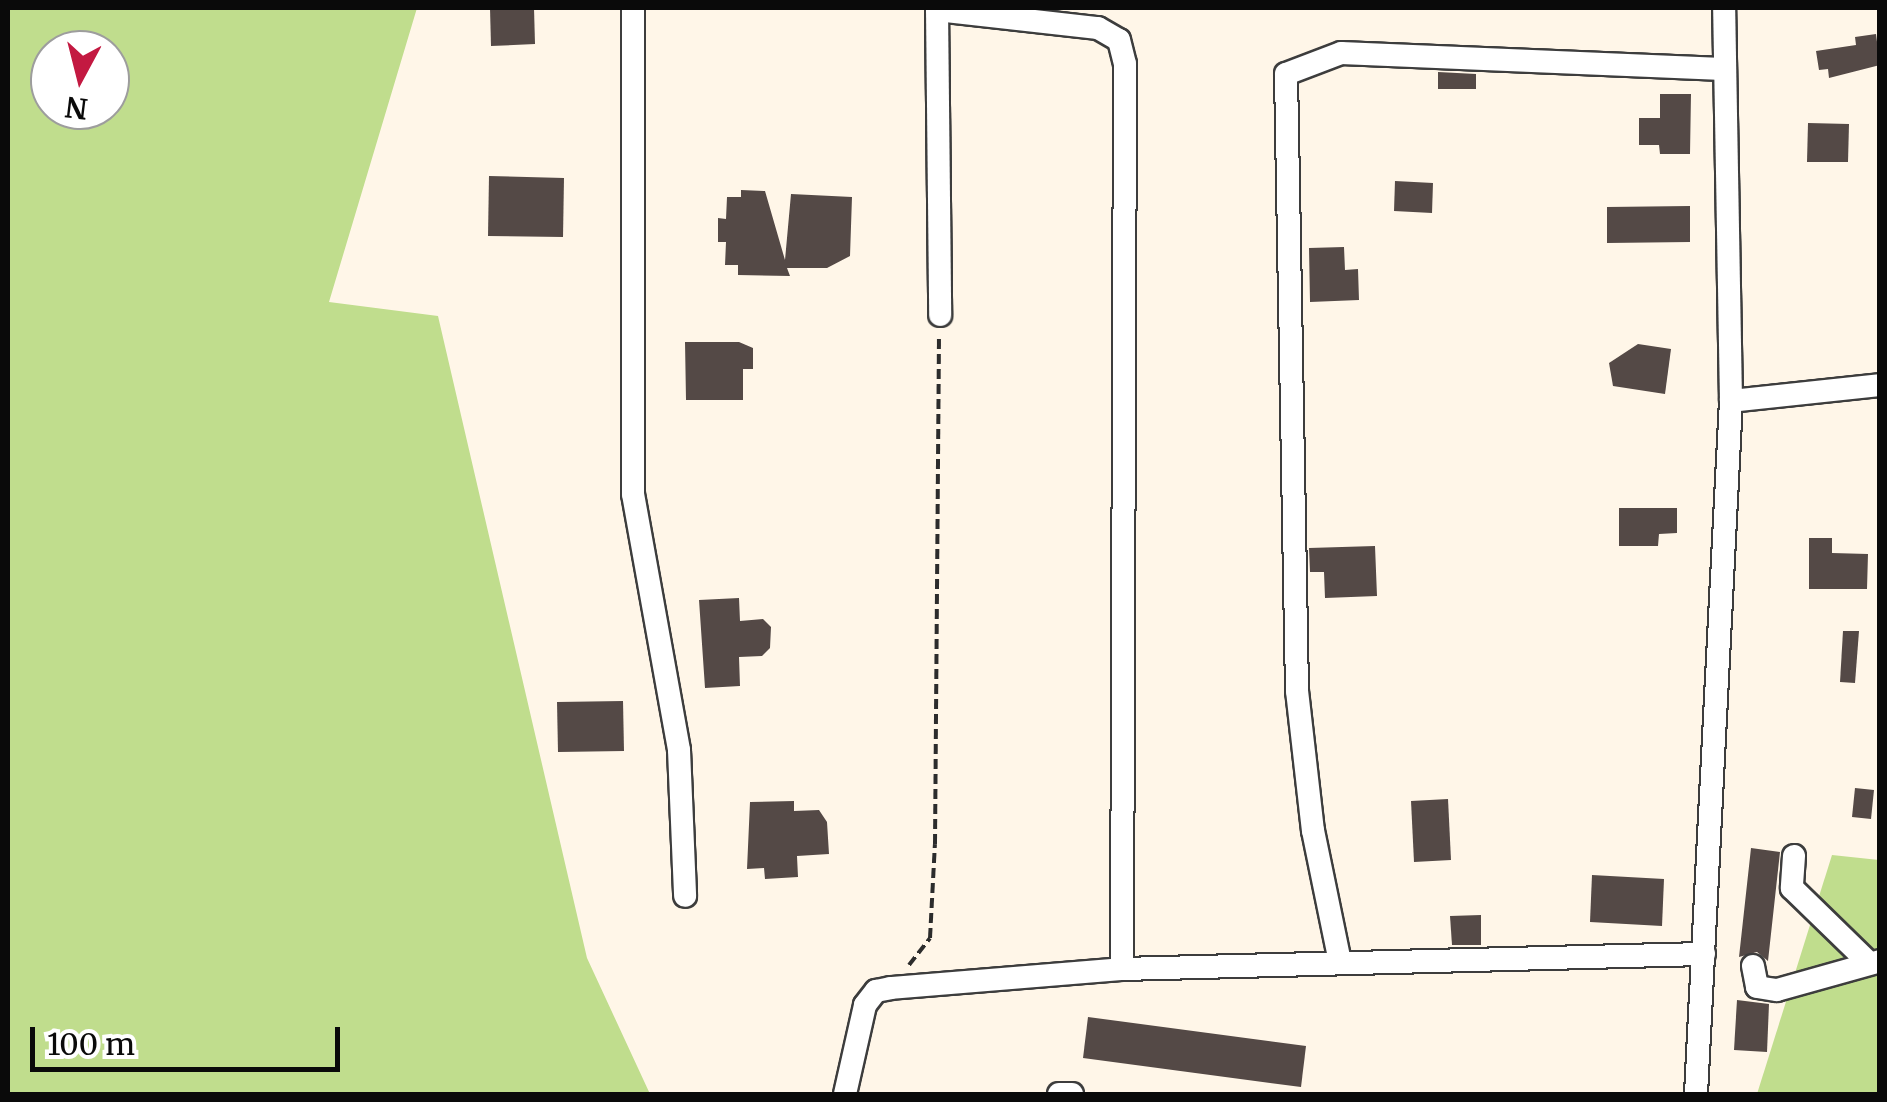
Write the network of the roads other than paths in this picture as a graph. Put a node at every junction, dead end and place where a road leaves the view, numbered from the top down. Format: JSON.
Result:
{"nodes":[{"id":1,"x":633,"y":8,"type":"edge"},
{"id":2,"x":1724,"y":8,"type":"edge"},
{"id":3,"x":937,"y":9,"type":"edge"},
{"id":4,"x":1723,"y":69,"type":"junction"},
{"id":5,"x":940,"y":316,"type":"road end"},
{"id":6,"x":1880,"y":385,"type":"edge"},
{"id":7,"x":1731,"y":402,"type":"junction"},
{"id":8,"x":1794,"y":856,"type":"dead end"},
{"id":9,"x":684,"y":896,"type":"dead end"},
{"id":10,"x":1704,"y":954,"type":"junction"},
{"id":11,"x":1340,"y":962,"type":"junction"},
{"id":12,"x":1874,"y":962,"type":"edge"},
{"id":13,"x":1754,"y":966,"type":"dead end"},
{"id":14,"x":1122,"y":969,"type":"junction"},
{"id":15,"x":845,"y":1094,"type":"edge"},
{"id":16,"x":1059,"y":1094,"type":"edge"},
{"id":17,"x":1072,"y":1094,"type":"edge"},
{"id":18,"x":1696,"y":1094,"type":"edge"}],
"edges":[{"from":1,"to":9,"type":"street"},
{"from":2,"to":4,"type":"street"},
{"from":3,"to":5,"type":"street"},
{"from":3,"to":14,"type":"street"},
{"from":4,"to":7,"type":"street"},
{"from":4,"to":11,"type":"street"},
{"from":6,"to":7,"type":"street"},
{"from":7,"to":10,"type":"street"},
{"from":8,"to":12,"type":"street"},
{"from":10,"to":11,"type":"street"},
{"from":10,"to":18,"type":"street"},
{"from":11,"to":14,"type":"street"},
{"from":12,"to":13,"type":"street"},
{"from":14,"to":15,"type":"street"},
{"from":16,"to":17,"type":"street"}]}
